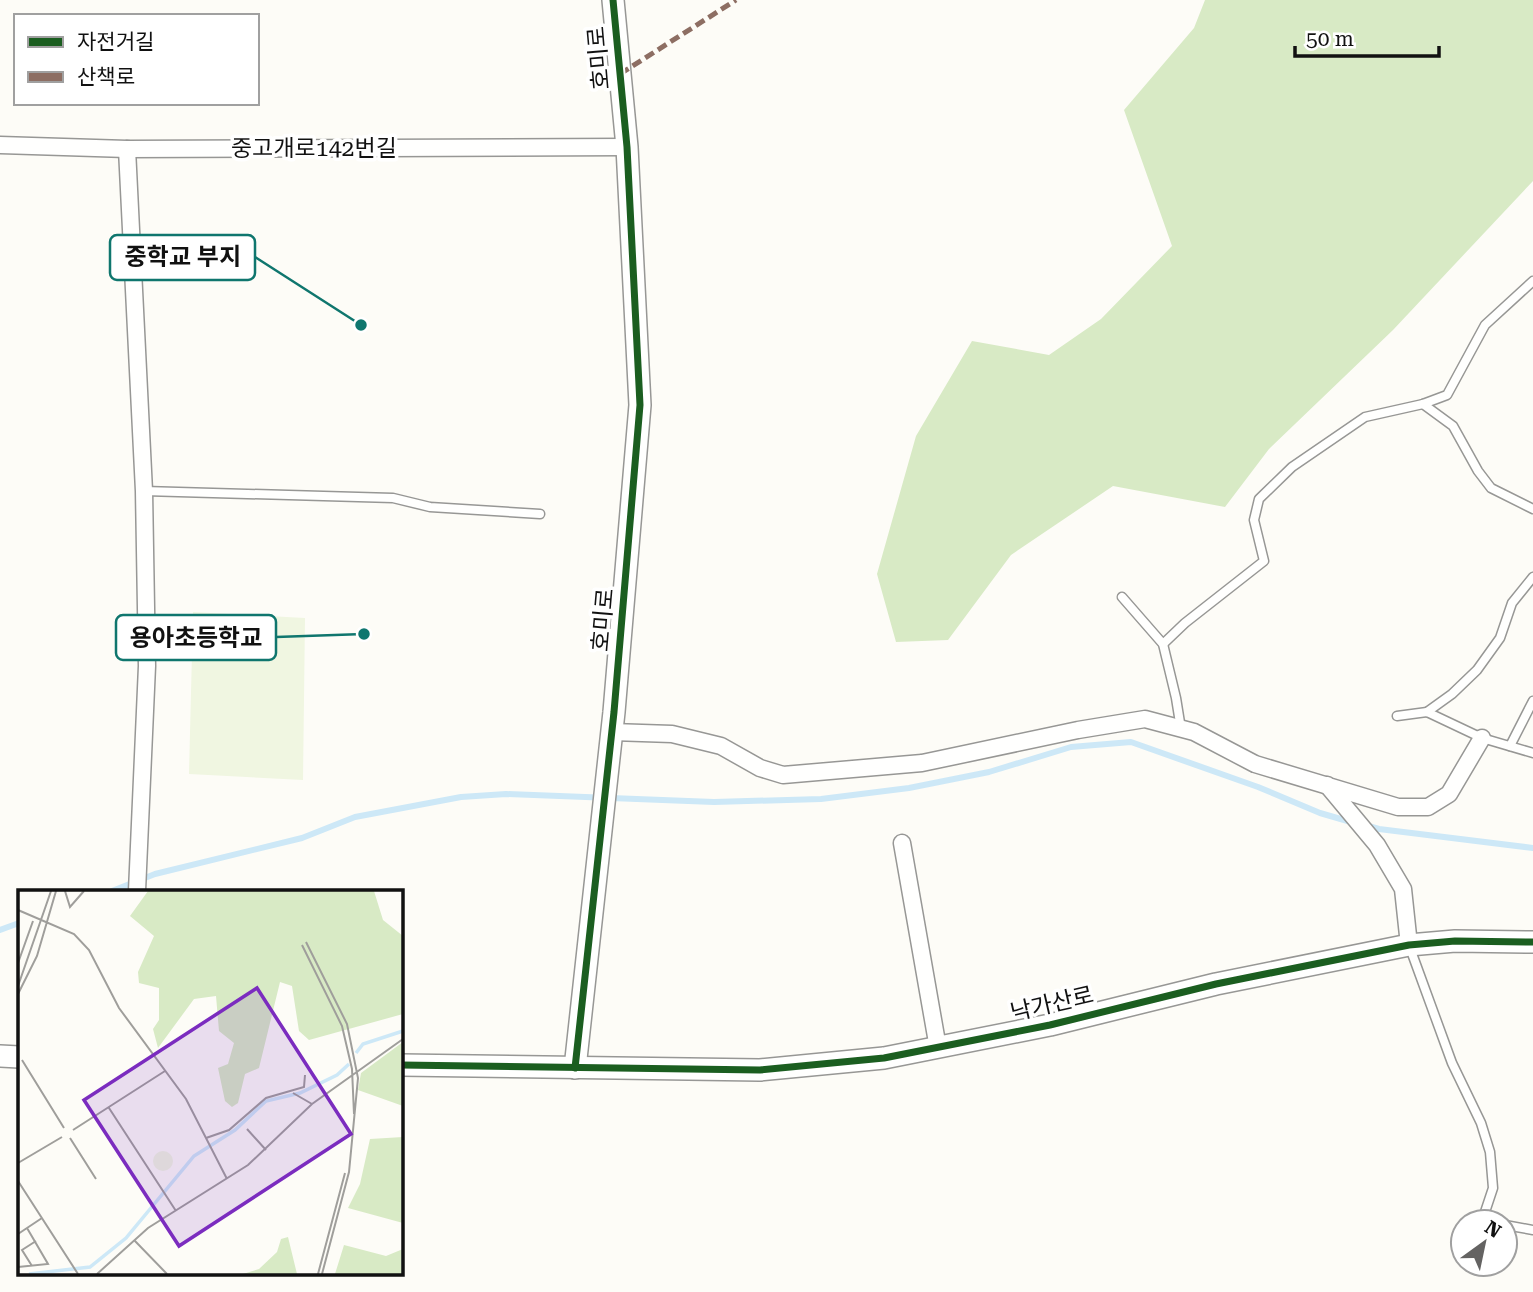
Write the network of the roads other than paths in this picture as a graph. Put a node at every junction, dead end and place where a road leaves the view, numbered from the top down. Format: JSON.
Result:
{"nodes":[{"id":1,"x":613,"y":0,"type":"edge"},
{"id":2,"x":0,"y":145,"type":"edge"},
{"id":3,"x":628,"y":147,"type":"junction"},
{"id":4,"x":127,"y":149,"type":"junction"},
{"id":5,"x":1533,"y":281,"type":"edge"},
{"id":6,"x":1423,"y":404,"type":"junction"},
{"id":7,"x":144,"y":491,"type":"junction"},
{"id":8,"x":1533,"y":509,"type":"edge"},
{"id":9,"x":540,"y":514,"type":"dead end"},
{"id":10,"x":1533,"y":577,"type":"edge"},
{"id":11,"x":1122,"y":597,"type":"dead end"},
{"id":12,"x":1163,"y":644,"type":"junction"},
{"id":13,"x":1533,"y":701,"type":"edge"},
{"id":14,"x":1427,"y":712,"type":"junction"},
{"id":15,"x":1397,"y":716,"type":"dead end"},
{"id":16,"x":1181,"y":729,"type":"junction"},
{"id":17,"x":612,"y":732,"type":"junction"},
{"id":18,"x":1482,"y":738,"type":"junction"},
{"id":19,"x":1510,"y":746,"type":"junction"},
{"id":20,"x":1533,"y":752,"type":"edge"},
{"id":21,"x":1326,"y":785,"type":"junction"},
{"id":22,"x":902,"y":843,"type":"dead end"},
{"id":23,"x":137,"y":890,"type":"edge"},
{"id":24,"x":1533,"y":942,"type":"edge"},
{"id":25,"x":1409,"y":945,"type":"junction"},
{"id":26,"x":939,"y":1048,"type":"junction"},
{"id":27,"x":0,"y":1056,"type":"edge"},
{"id":28,"x":18,"y":1056,"type":"edge"},
{"id":29,"x":402,"y":1065,"type":"edge"},
{"id":30,"x":575,"y":1068,"type":"junction"},
{"id":31,"x":1486,"y":1208,"type":"edge"}],
"edges":[{"from":1,"to":3,"type":"street","name":"호미로"},
{"from":2,"to":4,"type":"street","name":"중고개로142번길"},
{"from":3,"to":4,"type":"street","name":"중고개로142번길"},
{"from":3,"to":17,"type":"street","name":"호미로"},
{"from":4,"to":7,"type":"street"},
{"from":5,"to":6,"type":"lane"},
{"from":6,"to":8,"type":"lane"},
{"from":6,"to":12,"type":"lane"},
{"from":7,"to":9,"type":"lane"},
{"from":7,"to":23,"type":"street"},
{"from":10,"to":14,"type":"lane"},
{"from":11,"to":12,"type":"lane"},
{"from":12,"to":16,"type":"lane"},
{"from":13,"to":19,"type":"lane"},
{"from":14,"to":15,"type":"lane"},
{"from":14,"to":18,"type":"lane"},
{"from":16,"to":17,"type":"street"},
{"from":16,"to":21,"type":"street"},
{"from":17,"to":30,"type":"street","name":"호미로"},
{"from":18,"to":19,"type":"lane"},
{"from":18,"to":21,"type":"street"},
{"from":19,"to":20,"type":"lane"},
{"from":21,"to":25,"type":"street"},
{"from":22,"to":26,"type":"street"},
{"from":24,"to":25,"type":"street","name":"낙가산로"},
{"from":25,"to":26,"type":"street","name":"낙가산로"},
{"from":25,"to":31,"type":"lane"},
{"from":26,"to":30,"type":"street","name":"낙가산로"},
{"from":27,"to":28,"type":"street"},
{"from":29,"to":30,"type":"street"}]}
